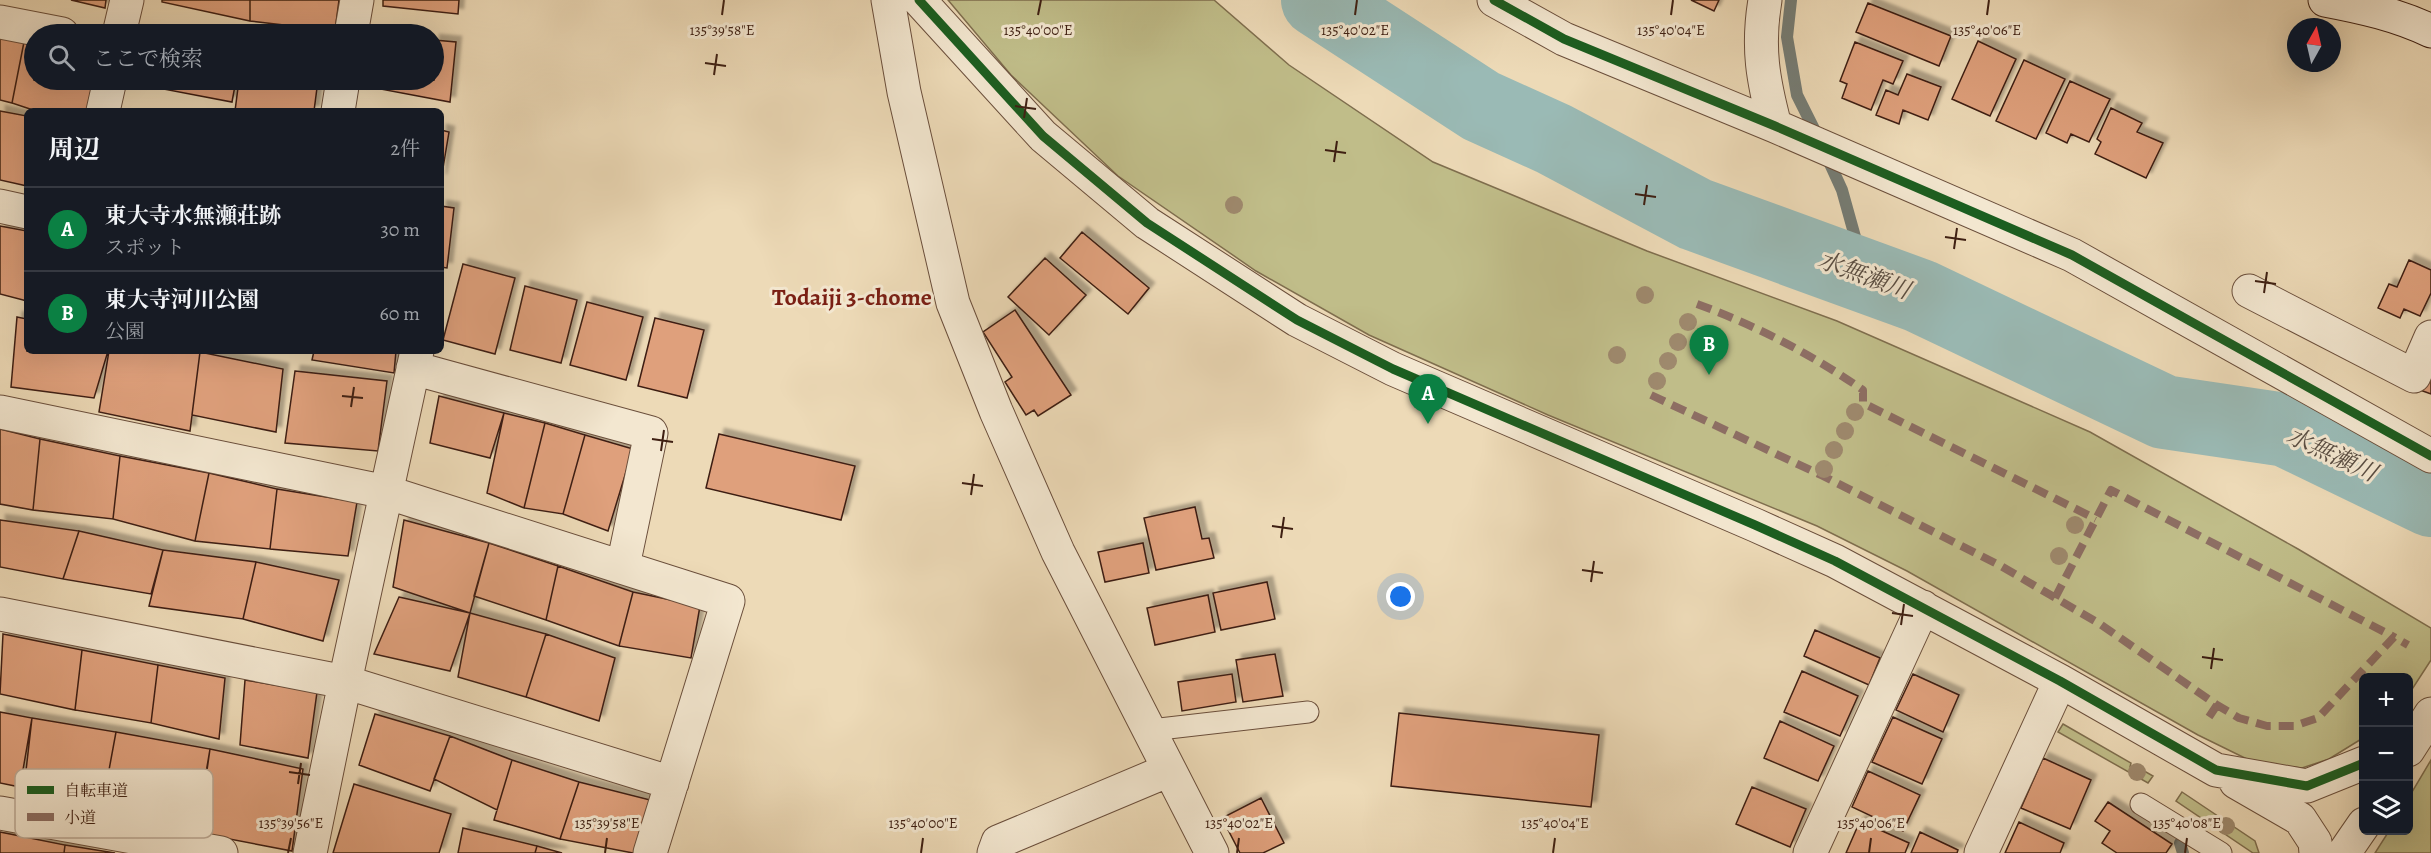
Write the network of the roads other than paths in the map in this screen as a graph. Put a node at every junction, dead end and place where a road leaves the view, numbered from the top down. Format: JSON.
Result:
{"nodes":[{"id":1,"x":127,"y":0,"type":"edge"},
{"id":2,"x":357,"y":0,"type":"edge"},
{"id":3,"x":888,"y":0,"type":"edge"},
{"id":4,"x":919,"y":0,"type":"edge"},
{"id":5,"x":1494,"y":0,"type":"edge"},
{"id":6,"x":1765,"y":0,"type":"edge"},
{"id":7,"x":2325,"y":0,"type":"edge"},
{"id":8,"x":0,"y":22,"type":"edge"},
{"id":9,"x":121,"y":24,"type":"edge"},
{"id":10,"x":353,"y":24,"type":"edge"},
{"id":11,"x":24,"y":27,"type":"edge"},
{"id":12,"x":2431,"y":32,"type":"edge"},
{"id":13,"x":108,"y":90,"type":"edge"},
{"id":14,"x":341,"y":90,"type":"edge"},
{"id":15,"x":104,"y":108,"type":"edge"},
{"id":16,"x":338,"y":108,"type":"edge"},
{"id":17,"x":1775,"y":126,"type":"junction"},
{"id":18,"x":0,"y":206,"type":"edge"},
{"id":19,"x":24,"y":211,"type":"edge"},
{"id":20,"x":2249,"y":291,"type":"dead end"},
{"id":21,"x":2431,"y":338,"type":"edge"},
{"id":22,"x":415,"y":360,"type":"edge"},
{"id":23,"x":0,"y":412,"type":"edge"},
{"id":24,"x":2431,"y":456,"type":"edge"},
{"id":25,"x":386,"y":492,"type":"junction"},
{"id":26,"x":623,"y":566,"type":"junction"},
{"id":27,"x":1923,"y":607,"type":"junction"},
{"id":28,"x":0,"y":614,"type":"edge"},
{"id":29,"x":2060,"y":681,"type":"junction"},
{"id":30,"x":345,"y":682,"type":"junction"},
{"id":31,"x":1308,"y":712,"type":"dead end"},
{"id":32,"x":2423,"y":721,"type":"edge"},
{"id":33,"x":1151,"y":730,"type":"junction"},
{"id":34,"x":2413,"y":742,"type":"edge"},
{"id":35,"x":2359,"y":765,"type":"edge"},
{"id":36,"x":1169,"y":770,"type":"junction"},
{"id":37,"x":2216,"y":770,"type":"junction"},
{"id":38,"x":672,"y":783,"type":"junction"},
{"id":39,"x":2141,"y":804,"type":"dead end"},
{"id":40,"x":0,"y":813,"type":"edge"},
{"id":41,"x":15,"y":816,"type":"edge"},
{"id":42,"x":2359,"y":831,"type":"edge"},
{"id":43,"x":138,"y":838,"type":"edge"},
{"id":44,"x":221,"y":853,"type":"edge"},
{"id":45,"x":310,"y":853,"type":"edge"},
{"id":46,"x":650,"y":853,"type":"edge"},
{"id":47,"x":994,"y":853,"type":"edge"},
{"id":48,"x":1212,"y":853,"type":"edge"},
{"id":49,"x":1810,"y":853,"type":"edge"},
{"id":50,"x":1981,"y":853,"type":"edge"},
{"id":51,"x":2221,"y":853,"type":"edge"},
{"id":52,"x":2316,"y":853,"type":"edge"},
{"id":53,"x":2343,"y":853,"type":"edge"}],
"edges":[{"from":1,"to":9,"type":"street"},
{"from":2,"to":10,"type":"street"},
{"from":3,"to":33,"type":"street"},
{"from":4,"to":27,"type":"street"},
{"from":5,"to":17,"type":"street"},
{"from":6,"to":17,"type":"street"},
{"from":7,"to":12,"type":"street"},
{"from":8,"to":11,"type":"street"},
{"from":13,"to":15,"type":"street"},
{"from":14,"to":16,"type":"street"},
{"from":17,"to":24,"type":"street"},
{"from":18,"to":19,"type":"street"},
{"from":20,"to":21,"type":"street"},
{"from":22,"to":25,"type":"street"},
{"from":22,"to":26,"type":"street"},
{"from":23,"to":25,"type":"street"},
{"from":25,"to":26,"type":"street"},
{"from":25,"to":30,"type":"street"},
{"from":26,"to":38,"type":"street"},
{"from":27,"to":29,"type":"street"},
{"from":27,"to":49,"type":"street"},
{"from":28,"to":30,"type":"street"},
{"from":29,"to":37,"type":"street"},
{"from":29,"to":50,"type":"street"},
{"from":30,"to":38,"type":"street"},
{"from":30,"to":45,"type":"street"},
{"from":31,"to":33,"type":"lane"},
{"from":32,"to":34,"type":"street"},
{"from":33,"to":36,"type":"street"},
{"from":35,"to":37,"type":"street"},
{"from":36,"to":47,"type":"street"},
{"from":36,"to":48,"type":"street"},
{"from":37,"to":52,"type":"street"},
{"from":38,"to":46,"type":"street"},
{"from":39,"to":51,"type":"lane"},
{"from":40,"to":41,"type":"street"},
{"from":42,"to":53,"type":"street"},
{"from":43,"to":44,"type":"street"}]}
